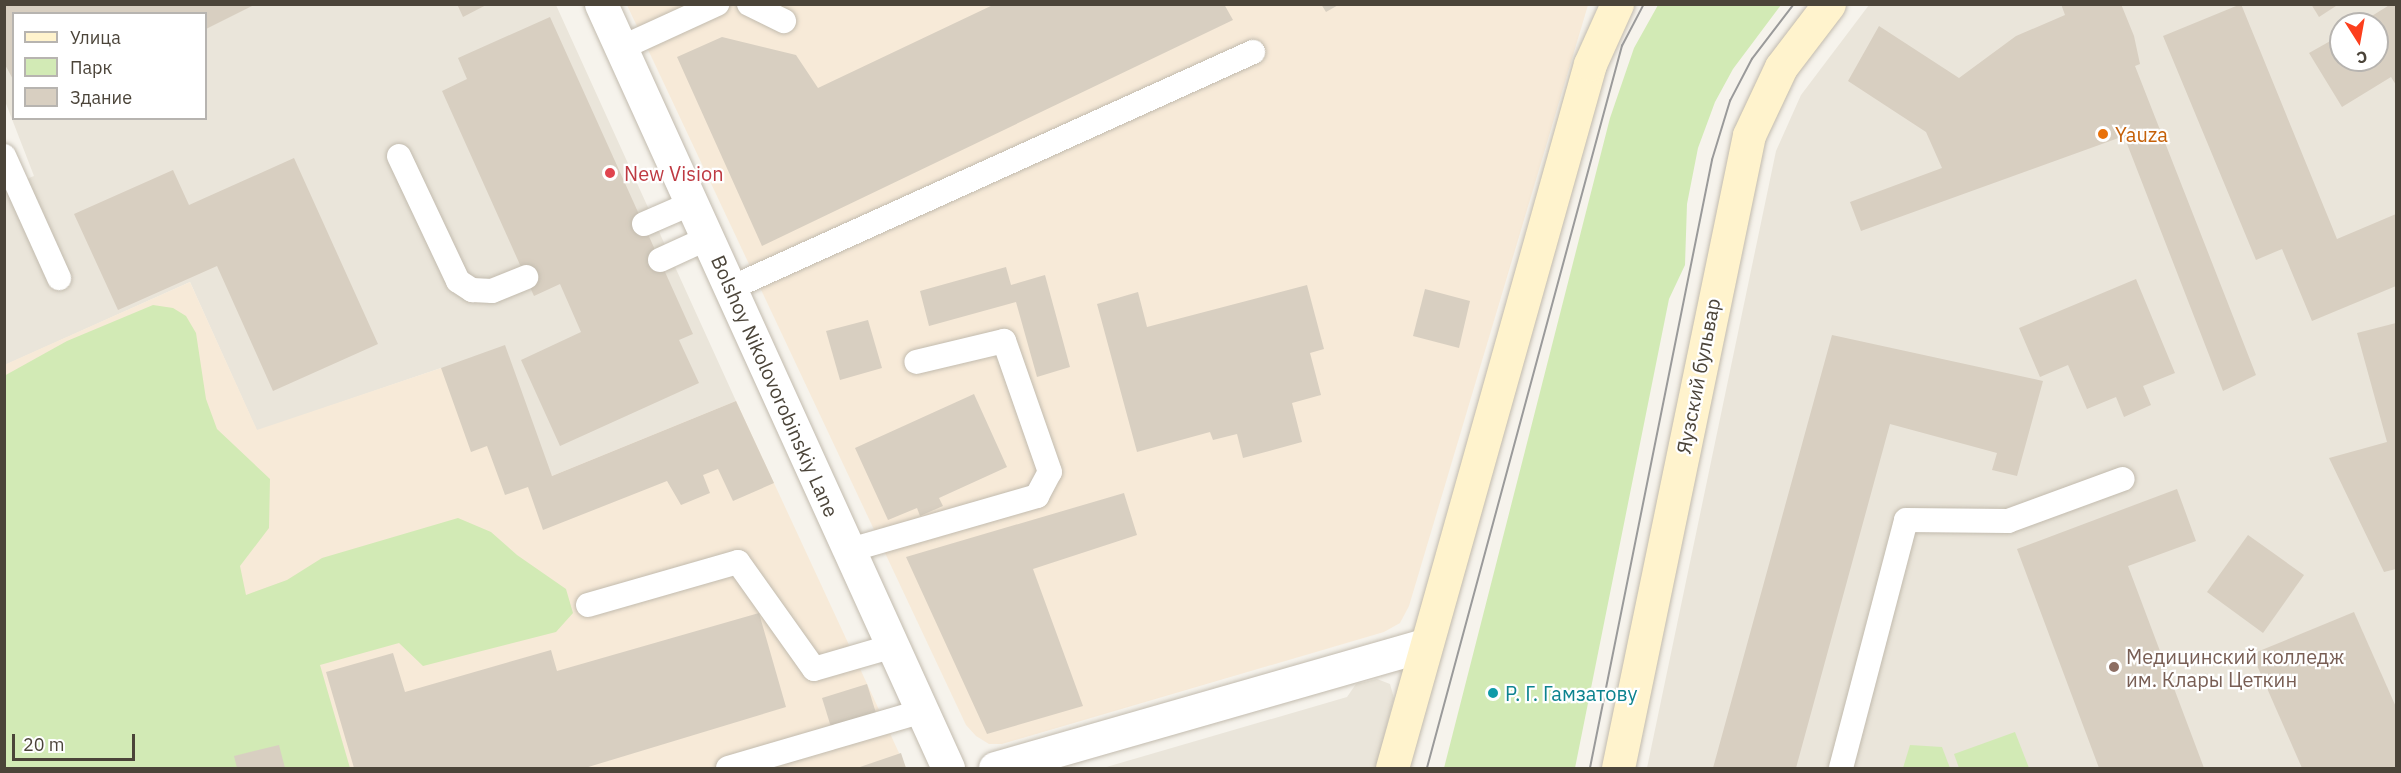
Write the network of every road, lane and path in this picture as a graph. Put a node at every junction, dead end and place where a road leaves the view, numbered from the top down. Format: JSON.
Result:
{"nodes":[{"id":1,"x":601,"y":4,"type":"edge"},
{"id":2,"x":717,"y":4,"type":"edge"},
{"id":3,"x":749,"y":4,"type":"edge"},
{"id":4,"x":1617,"y":4,"type":"edge"},
{"id":5,"x":1829,"y":4,"type":"edge"},
{"id":6,"x":784,"y":21,"type":"dead end"},
{"id":7,"x":621,"y":48,"type":"junction"},
{"id":8,"x":1253,"y":52,"type":"dead end"},
{"id":9,"x":4,"y":156,"type":"edge"},
{"id":10,"x":399,"y":156,"type":"dead end"},
{"id":11,"x":692,"y":203,"type":"junction"},
{"id":12,"x":644,"y":224,"type":"dead end"},
{"id":13,"x":708,"y":238,"type":"junction"},
{"id":14,"x":660,"y":260,"type":"dead end"},
{"id":15,"x":526,"y":277,"type":"dead end"},
{"id":16,"x":59,"y":278,"type":"dead end"},
{"id":17,"x":731,"y":288,"type":"junction"},
{"id":18,"x":916,"y":362,"type":"dead end"},
{"id":19,"x":2123,"y":479,"type":"dead end"},
{"id":20,"x":850,"y":550,"type":"junction"},
{"id":21,"x":588,"y":605,"type":"dead end"},
{"id":22,"x":1425,"y":645,"type":"junction"},
{"id":23,"x":893,"y":646,"type":"junction"},
{"id":24,"x":922,"y":711,"type":"junction"},
{"id":25,"x":728,"y":768,"type":"edge"},
{"id":26,"x":948,"y":768,"type":"edge"},
{"id":27,"x":995,"y":768,"type":"edge"},
{"id":28,"x":1392,"y":768,"type":"edge"},
{"id":29,"x":1618,"y":768,"type":"edge"},
{"id":30,"x":1841,"y":768,"type":"edge"}],
"edges":[{"from":1,"to":7,"type":"street","name":"Bolshoy Nikolovorobinskiy Lane"},
{"from":2,"to":7,"type":"lane"},
{"from":3,"to":6,"type":"lane"},
{"from":4,"to":22,"type":"main road"},
{"from":5,"to":29,"type":"main road","name":"Яузский бульвар"},
{"from":7,"to":11,"type":"street","name":"Bolshoy Nikolovorobinskiy Lane"},
{"from":8,"to":17,"type":"lane"},
{"from":9,"to":16,"type":"lane"},
{"from":10,"to":15,"type":"lane"},
{"from":11,"to":12,"type":"lane"},
{"from":11,"to":13,"type":"street","name":"Bolshoy Nikolovorobinskiy Lane"},
{"from":13,"to":14,"type":"lane"},
{"from":13,"to":17,"type":"street","name":"Bolshoy Nikolovorobinskiy Lane"},
{"from":17,"to":20,"type":"street","name":"Bolshoy Nikolovorobinskiy Lane"},
{"from":18,"to":20,"type":"lane"},
{"from":19,"to":30,"type":"lane"},
{"from":20,"to":23,"type":"street","name":"Bolshoy Nikolovorobinskiy Lane"},
{"from":21,"to":23,"type":"lane"},
{"from":22,"to":27,"type":"street"},
{"from":22,"to":28,"type":"main road"},
{"from":23,"to":24,"type":"street","name":"Bolshoy Nikolovorobinskiy Lane"},
{"from":24,"to":25,"type":"lane"},
{"from":24,"to":26,"type":"street","name":"Bolshoy Nikolovorobinskiy Lane"}]}
